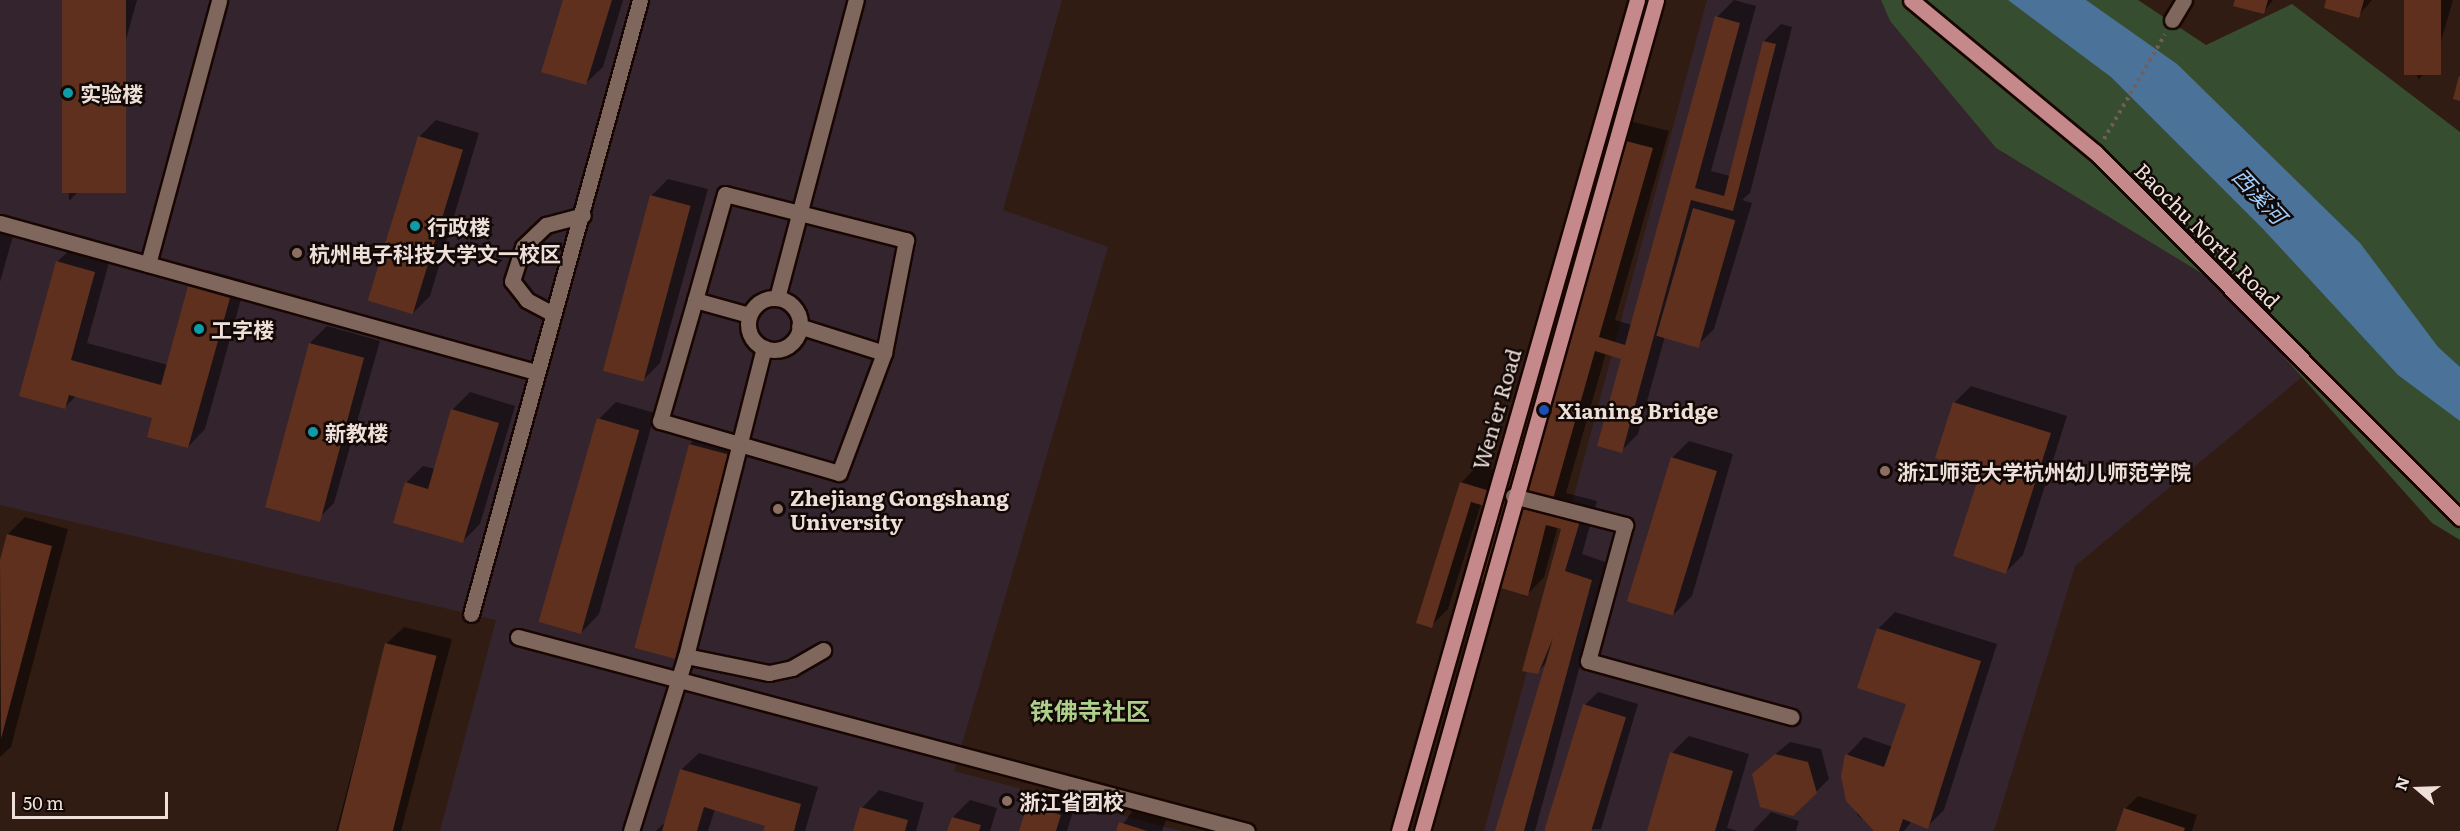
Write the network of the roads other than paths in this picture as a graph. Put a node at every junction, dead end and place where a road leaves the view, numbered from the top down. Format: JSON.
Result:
{"nodes":[{"id":1,"x":219,"y":0,"type":"edge"},
{"id":2,"x":640,"y":0,"type":"edge"},
{"id":3,"x":856,"y":0,"type":"edge"},
{"id":4,"x":1637,"y":0,"type":"edge"},
{"id":5,"x":1656,"y":0,"type":"edge"},
{"id":6,"x":1911,"y":0,"type":"edge"},
{"id":7,"x":2184,"y":0,"type":"edge"},
{"id":8,"x":2172,"y":20,"type":"road end"},
{"id":9,"x":799,"y":213,"type":"junction"},
{"id":10,"x":583,"y":215,"type":"junction"},
{"id":11,"x":0,"y":223,"type":"edge"},
{"id":12,"x":148,"y":264,"type":"junction"},
{"id":13,"x":777,"y":298,"type":"junction"},
{"id":14,"x":695,"y":300,"type":"junction"},
{"id":15,"x":553,"y":314,"type":"junction"},
{"id":16,"x":749,"y":315,"type":"junction"},
{"id":17,"x":799,"y":326,"type":"junction"},
{"id":18,"x":764,"y":348,"type":"junction"},
{"id":19,"x":884,"y":352,"type":"junction"},
{"id":20,"x":536,"y":372,"type":"junction"},
{"id":21,"x":739,"y":444,"type":"junction"},
{"id":22,"x":1513,"y":496,"type":"junction"},
{"id":23,"x":2460,"y":518,"type":"edge"},
{"id":24,"x":471,"y":614,"type":"dead end"},
{"id":25,"x":518,"y":637,"type":"dead end"},
{"id":26,"x":823,"y":650,"type":"dead end"},
{"id":27,"x":686,"y":656,"type":"junction"},
{"id":28,"x":679,"y":679,"type":"junction"},
{"id":29,"x":1791,"y":717,"type":"dead end"},
{"id":30,"x":631,"y":831,"type":"edge"},
{"id":31,"x":1247,"y":831,"type":"edge"},
{"id":32,"x":1399,"y":831,"type":"edge"},
{"id":33,"x":1422,"y":831,"type":"edge"}],
"edges":[{"from":1,"to":12,"type":"street"},
{"from":2,"to":10,"type":"street"},
{"from":3,"to":9,"type":"street"},
{"from":4,"to":32,"type":"main road","name":"Wen'er Road"},
{"from":5,"to":22,"type":"main road","name":"Wen'er Road"},
{"from":6,"to":23,"type":"main road","name":"Baochu North Road"},
{"from":7,"to":8,"type":"street"},
{"from":9,"to":13,"type":"street"},
{"from":9,"to":14,"type":"street"},
{"from":9,"to":19,"type":"street"},
{"from":10,"to":15,"type":"street"},
{"from":10,"to":15,"type":"street"},
{"from":11,"to":12,"type":"street"},
{"from":12,"to":20,"type":"street"},
{"from":13,"to":16,"type":"street"},
{"from":13,"to":17,"type":"street"},
{"from":14,"to":16,"type":"street"},
{"from":14,"to":21,"type":"street"},
{"from":15,"to":20,"type":"street"},
{"from":16,"to":18,"type":"street"},
{"from":17,"to":18,"type":"street"},
{"from":17,"to":19,"type":"street"},
{"from":18,"to":21,"type":"street"},
{"from":19,"to":21,"type":"street"},
{"from":20,"to":24,"type":"street"},
{"from":21,"to":27,"type":"street"},
{"from":22,"to":29,"type":"street"},
{"from":22,"to":33,"type":"main road","name":"Wen'er Road"},
{"from":25,"to":28,"type":"street"},
{"from":26,"to":27,"type":"street"},
{"from":27,"to":28,"type":"street"},
{"from":28,"to":30,"type":"street"},
{"from":28,"to":31,"type":"street"}]}
